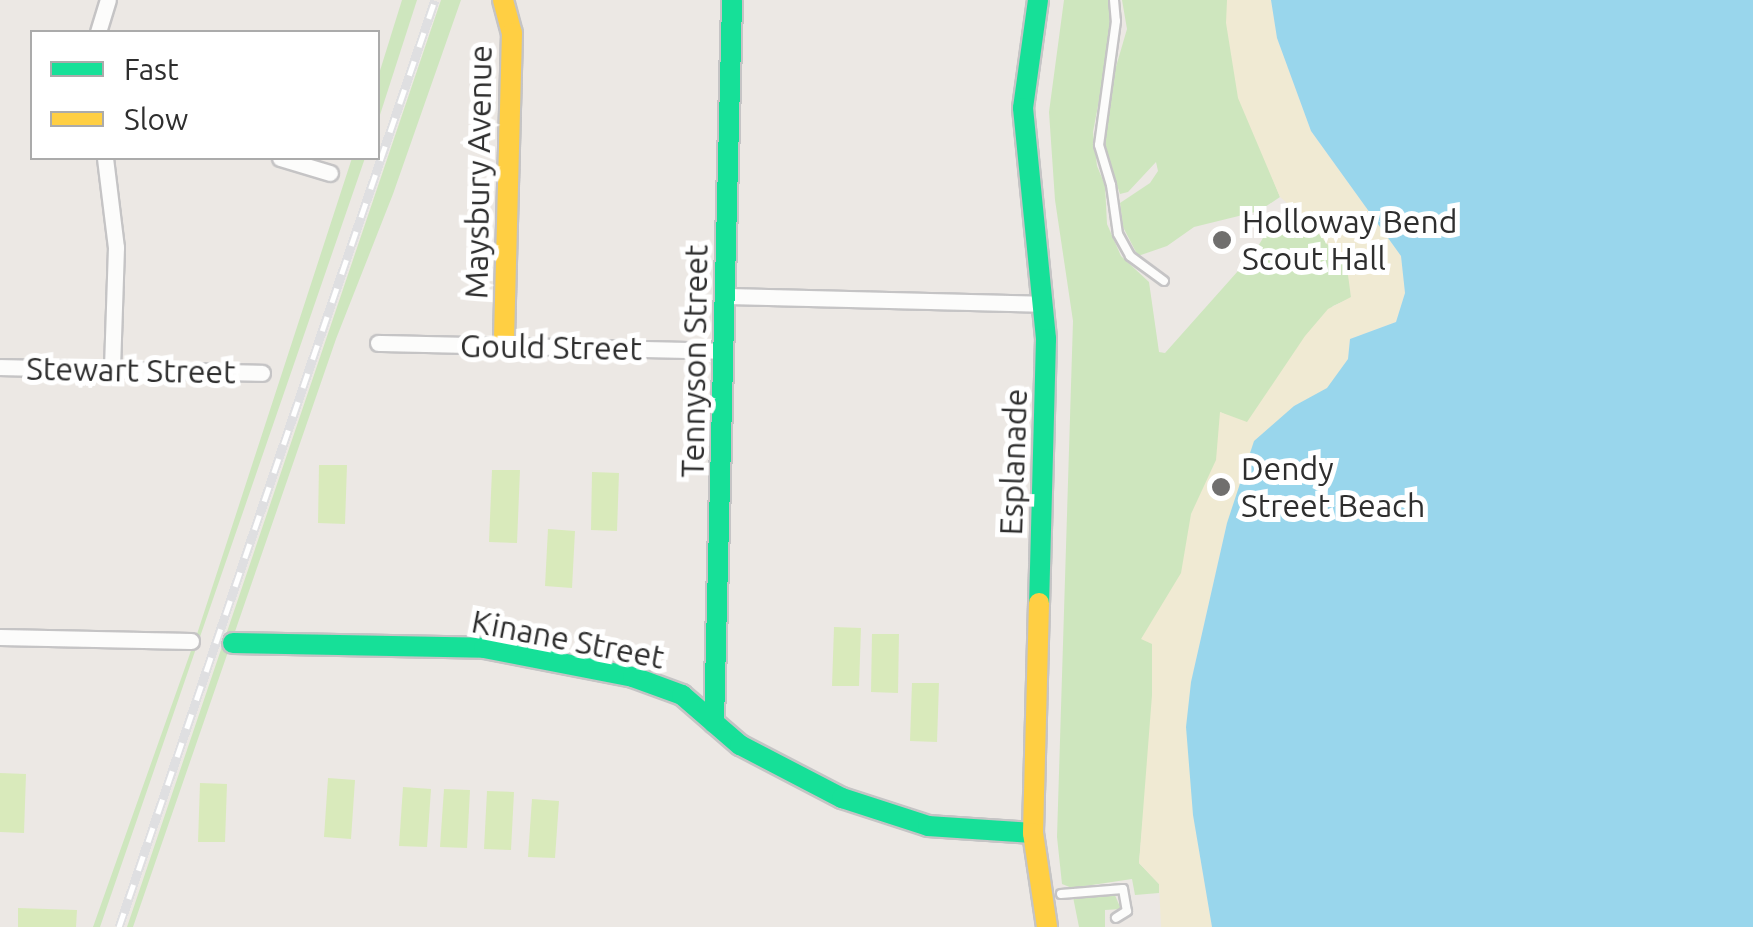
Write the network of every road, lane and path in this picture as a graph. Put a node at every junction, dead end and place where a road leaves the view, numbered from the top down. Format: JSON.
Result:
{"nodes":[{"id":1,"x":108,"y":0,"type":"edge"},
{"id":2,"x":503,"y":0,"type":"edge"},
{"id":3,"x":732,"y":0,"type":"edge"},
{"id":4,"x":1038,"y":0,"type":"edge"},
{"id":5,"x":1114,"y":0,"type":"edge"},
{"id":6,"x":99,"y":30,"type":"edge"},
{"id":7,"x":105,"y":160,"type":"edge"},
{"id":8,"x":287,"y":160,"type":"edge"},
{"id":9,"x":330,"y":172,"type":"dead end"},
{"id":10,"x":1164,"y":282,"type":"dead end"},
{"id":11,"x":726,"y":296,"type":"junction"},
{"id":12,"x":1043,"y":304,"type":"junction"},
{"id":13,"x":378,"y":342,"type":"dead end"},
{"id":14,"x":504,"y":346,"type":"junction"},
{"id":15,"x":724,"y":351,"type":"junction"},
{"id":16,"x":0,"y":367,"type":"edge"},
{"id":17,"x":112,"y":370,"type":"junction"},
{"id":18,"x":262,"y":373,"type":"dead end"},
{"id":19,"x":0,"y":636,"type":"edge"},
{"id":20,"x":191,"y":641,"type":"dead end"},
{"id":21,"x":233,"y":643,"type":"dead end"},
{"id":22,"x":714,"y":723,"type":"junction"},
{"id":23,"x":1034,"y":833,"type":"junction"},
{"id":24,"x":1061,"y":894,"type":"dead end"},
{"id":25,"x":1116,"y":918,"type":"dead end"},
{"id":26,"x":1047,"y":927,"type":"edge"}],
"edges":[{"from":1,"to":6,"type":"street"},
{"from":2,"to":14,"type":"street","name":"Maysbury Avenue"},
{"from":3,"to":11,"type":"street","name":"Tennyson Street"},
{"from":4,"to":12,"type":"street","name":"Esplanade"},
{"from":5,"to":10,"type":"lane"},
{"from":7,"to":17,"type":"street"},
{"from":8,"to":9,"type":"street"},
{"from":11,"to":12,"type":"street"},
{"from":11,"to":15,"type":"street","name":"Tennyson Street"},
{"from":12,"to":23,"type":"street","name":"Esplanade"},
{"from":13,"to":14,"type":"street","name":"Gould Street"},
{"from":14,"to":15,"type":"street","name":"Gould Street"},
{"from":15,"to":22,"type":"street","name":"Tennyson Street"},
{"from":16,"to":17,"type":"street","name":"Stewart Street"},
{"from":17,"to":18,"type":"street","name":"Stewart Street"},
{"from":19,"to":20,"type":"street"},
{"from":21,"to":22,"type":"street","name":"Kinane Street"},
{"from":22,"to":23,"type":"street","name":"Kinane Street"},
{"from":23,"to":26,"type":"street","name":"Esplanade"},
{"from":24,"to":25,"type":"lane"}]}
